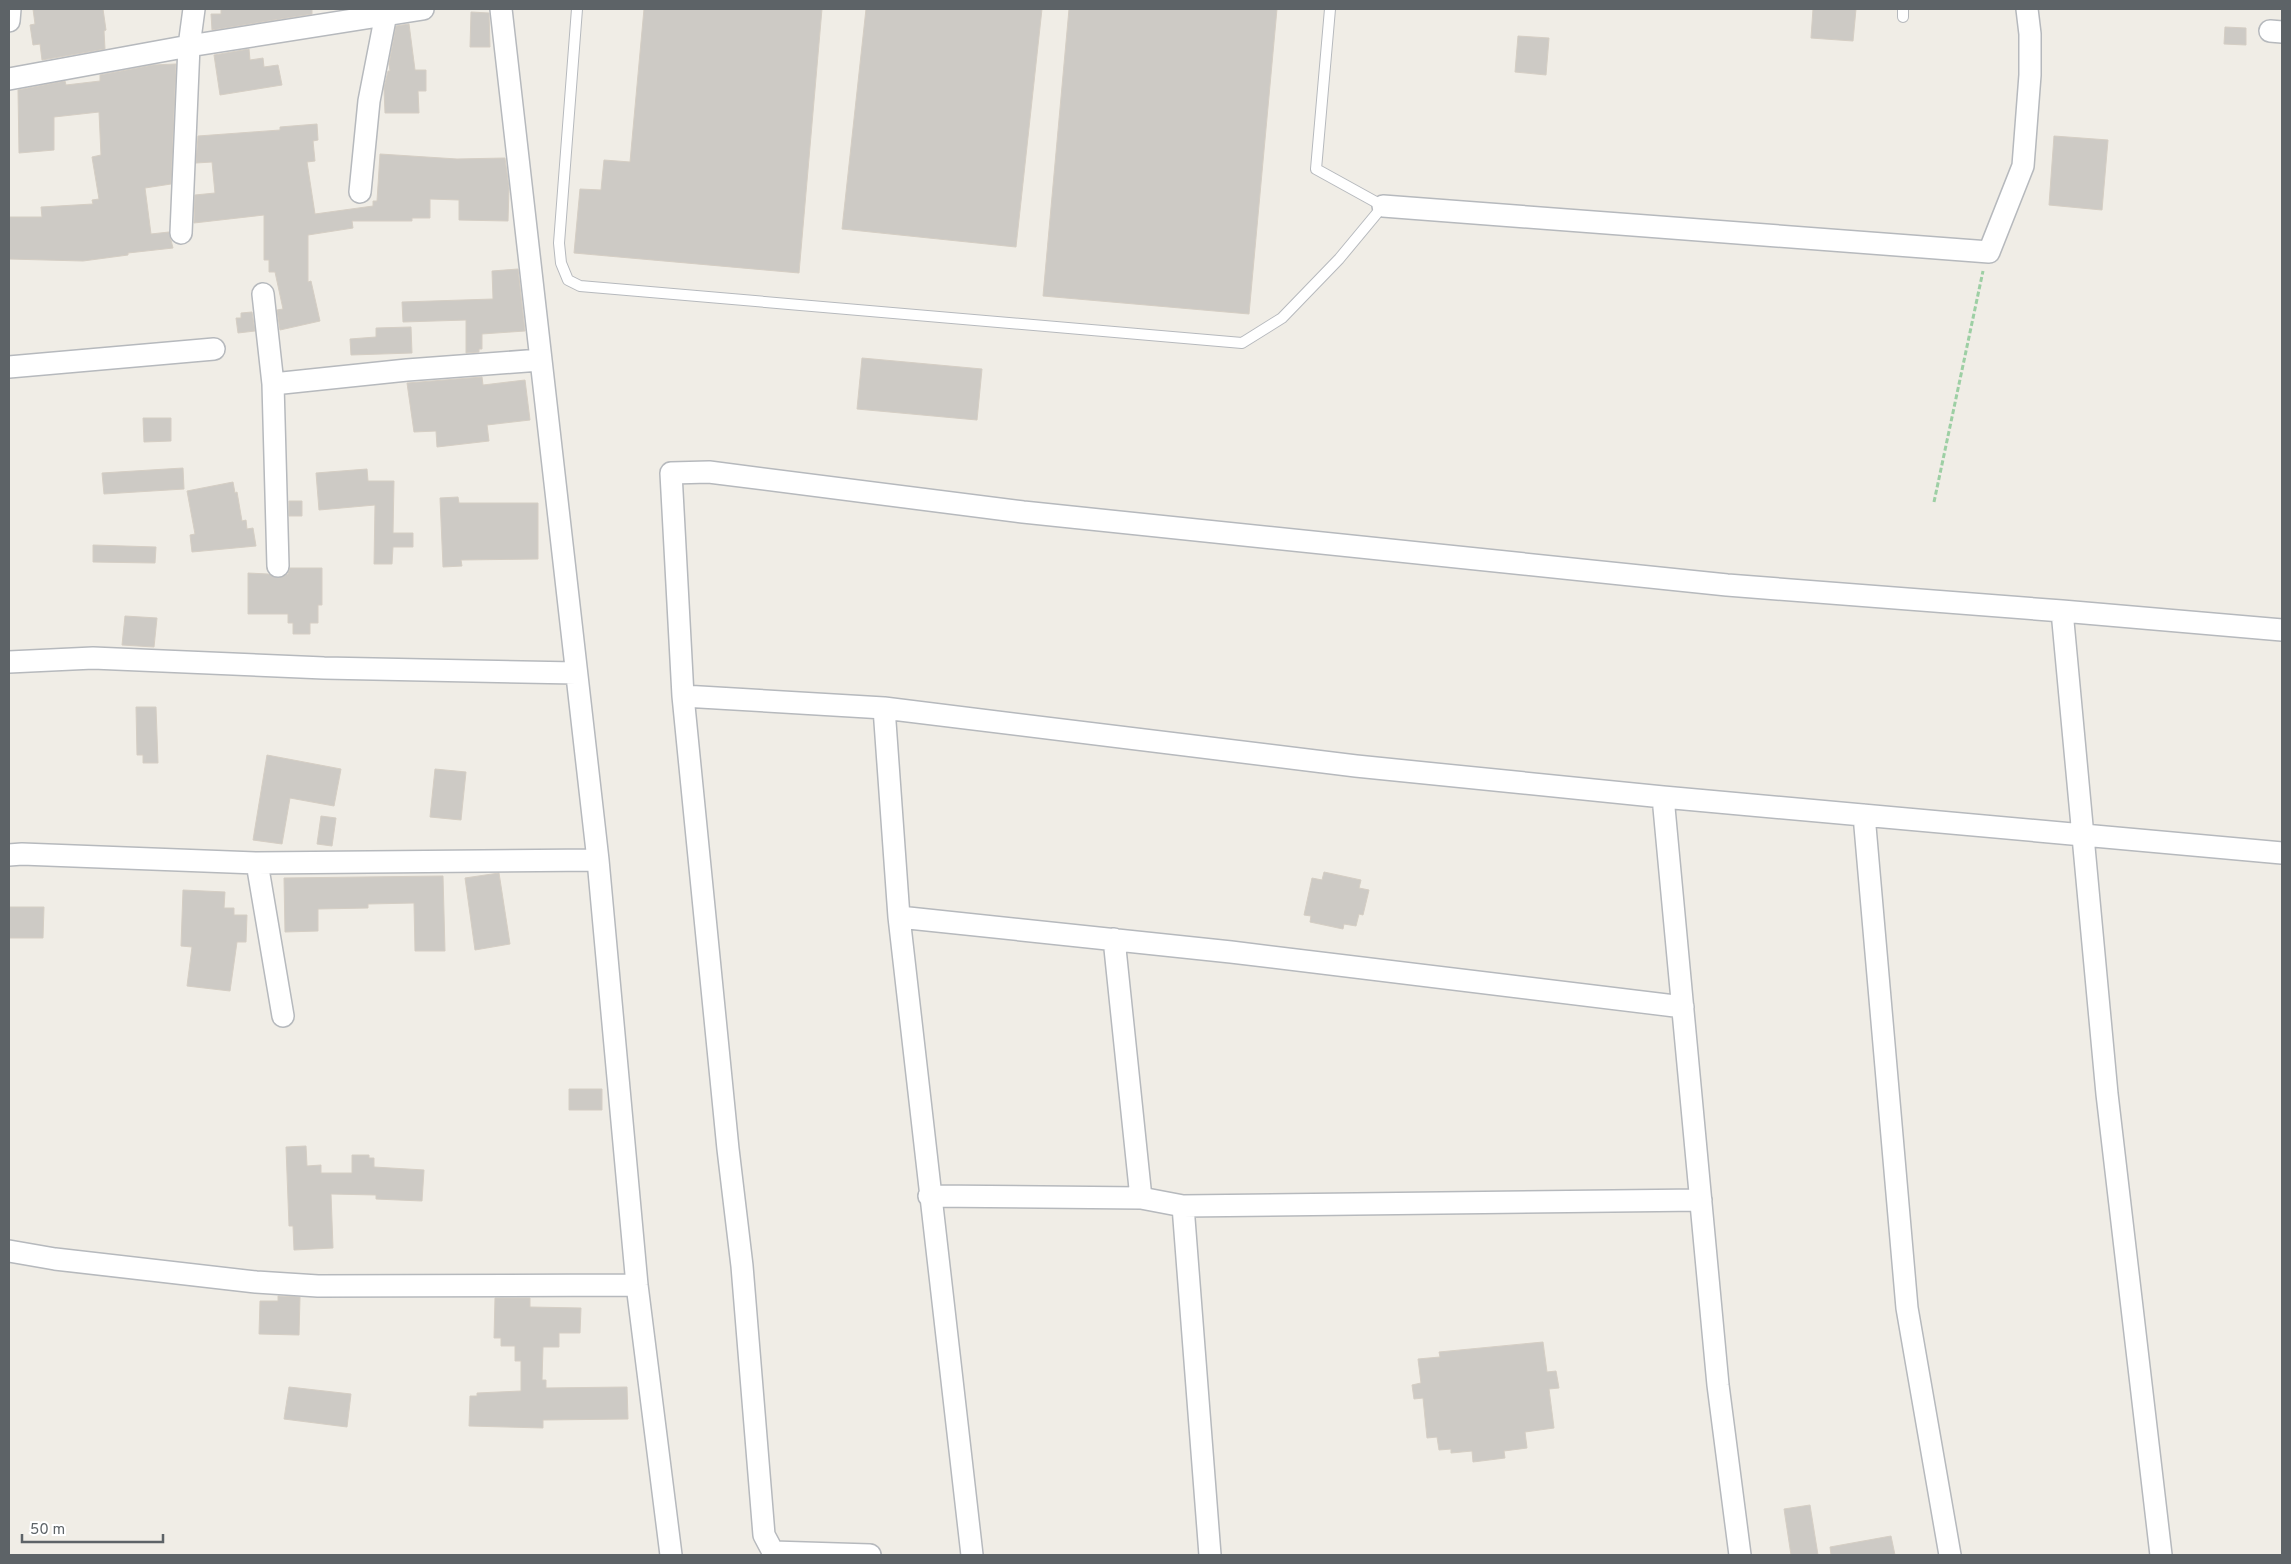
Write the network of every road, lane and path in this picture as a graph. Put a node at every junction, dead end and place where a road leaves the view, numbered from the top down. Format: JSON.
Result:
{"nodes":[{"id":1,"x":10,"y":9,"type":"edge"},
{"id":2,"x":194,"y":9,"type":"edge"},
{"id":3,"x":423,"y":9,"type":"edge"},
{"id":4,"x":501,"y":9,"type":"edge"},
{"id":5,"x":577,"y":9,"type":"edge"},
{"id":6,"x":1330,"y":9,"type":"edge"},
{"id":7,"x":2027,"y":9,"type":"edge"},
{"id":8,"x":387,"y":12,"type":"edge"},
{"id":9,"x":9,"y":21,"type":"edge"},
{"id":10,"x":189,"y":46,"type":"junction"},
{"id":11,"x":9,"y":79,"type":"edge"},
{"id":12,"x":360,"y":192,"type":"dead end"},
{"id":13,"x":1383,"y":206,"type":"junction"},
{"id":14,"x":180,"y":233,"type":"dead end"},
{"id":15,"x":1989,"y":252,"type":"junction"},
{"id":16,"x":263,"y":294,"type":"dead end"},
{"id":17,"x":214,"y":350,"type":"dead end"},
{"id":18,"x":540,"y":360,"type":"junction"},
{"id":19,"x":9,"y":367,"type":"edge"},
{"id":20,"x":273,"y":384,"type":"junction"},
{"id":21,"x":1934,"y":502,"type":"dead end"},
{"id":22,"x":278,"y":566,"type":"dead end"},
{"id":23,"x":2062,"y":610,"type":"junction"},
{"id":24,"x":2282,"y":630,"type":"edge"},
{"id":25,"x":9,"y":662,"type":"edge"},
{"id":26,"x":576,"y":673,"type":"junction"},
{"id":27,"x":683,"y":696,"type":"junction"},
{"id":28,"x":884,"y":708,"type":"junction"},
{"id":29,"x":1663,"y":797,"type":"junction"},
{"id":30,"x":1864,"y":815,"type":"junction"},
{"id":31,"x":2083,"y":834,"type":"junction"},
{"id":32,"x":2282,"y":853,"type":"edge"},
{"id":33,"x":9,"y":855,"type":"edge"},
{"id":34,"x":598,"y":860,"type":"junction"},
{"id":35,"x":258,"y":863,"type":"junction"},
{"id":36,"x":899,"y":917,"type":"junction"},
{"id":37,"x":1114,"y":940,"type":"junction"},
{"id":38,"x":1683,"y":1007,"type":"junction"},
{"id":39,"x":283,"y":1016,"type":"dead end"},
{"id":40,"x":929,"y":1196,"type":"junction"},
{"id":41,"x":1141,"y":1198,"type":"junction"},
{"id":42,"x":1701,"y":1200,"type":"junction"},
{"id":43,"x":1183,"y":1206,"type":"junction"},
{"id":44,"x":9,"y":1251,"type":"edge"},
{"id":45,"x":637,"y":1285,"type":"junction"},
{"id":46,"x":671,"y":1555,"type":"edge"},
{"id":47,"x":870,"y":1555,"type":"edge"},
{"id":48,"x":972,"y":1555,"type":"edge"},
{"id":49,"x":1210,"y":1555,"type":"edge"},
{"id":50,"x":1740,"y":1555,"type":"edge"},
{"id":51,"x":1950,"y":1555,"type":"edge"},
{"id":52,"x":2161,"y":1555,"type":"edge"}],
"edges":[{"from":1,"to":9,"type":"street"},
{"from":2,"to":10,"type":"street"},
{"from":3,"to":8,"type":"street"},
{"from":4,"to":18,"type":"street"},
{"from":5,"to":13,"type":"lane"},
{"from":6,"to":13,"type":"lane"},
{"from":7,"to":15,"type":"street"},
{"from":8,"to":10,"type":"street"},
{"from":8,"to":12,"type":"street"},
{"from":10,"to":11,"type":"street"},
{"from":10,"to":14,"type":"street"},
{"from":13,"to":15,"type":"street"},
{"from":15,"to":21,"type":"path"},
{"from":16,"to":20,"type":"street"},
{"from":17,"to":19,"type":"street"},
{"from":18,"to":20,"type":"street"},
{"from":18,"to":26,"type":"street"},
{"from":20,"to":22,"type":"street"},
{"from":23,"to":24,"type":"street"},
{"from":23,"to":27,"type":"street"},
{"from":23,"to":31,"type":"street"},
{"from":25,"to":26,"type":"street"},
{"from":26,"to":34,"type":"street"},
{"from":27,"to":28,"type":"street"},
{"from":27,"to":47,"type":"street"},
{"from":28,"to":29,"type":"street"},
{"from":28,"to":36,"type":"street"},
{"from":29,"to":30,"type":"street"},
{"from":29,"to":38,"type":"street"},
{"from":30,"to":31,"type":"street"},
{"from":30,"to":51,"type":"street"},
{"from":31,"to":32,"type":"street"},
{"from":31,"to":52,"type":"street"},
{"from":33,"to":35,"type":"street"},
{"from":34,"to":35,"type":"street"},
{"from":34,"to":45,"type":"street"},
{"from":35,"to":39,"type":"street"},
{"from":36,"to":37,"type":"street"},
{"from":36,"to":40,"type":"street"},
{"from":37,"to":38,"type":"street"},
{"from":37,"to":41,"type":"street"},
{"from":38,"to":42,"type":"street"},
{"from":40,"to":41,"type":"street"},
{"from":40,"to":48,"type":"street"},
{"from":41,"to":43,"type":"street"},
{"from":42,"to":43,"type":"street"},
{"from":42,"to":50,"type":"street"},
{"from":43,"to":49,"type":"street"},
{"from":44,"to":45,"type":"street"},
{"from":45,"to":46,"type":"street"}]}
